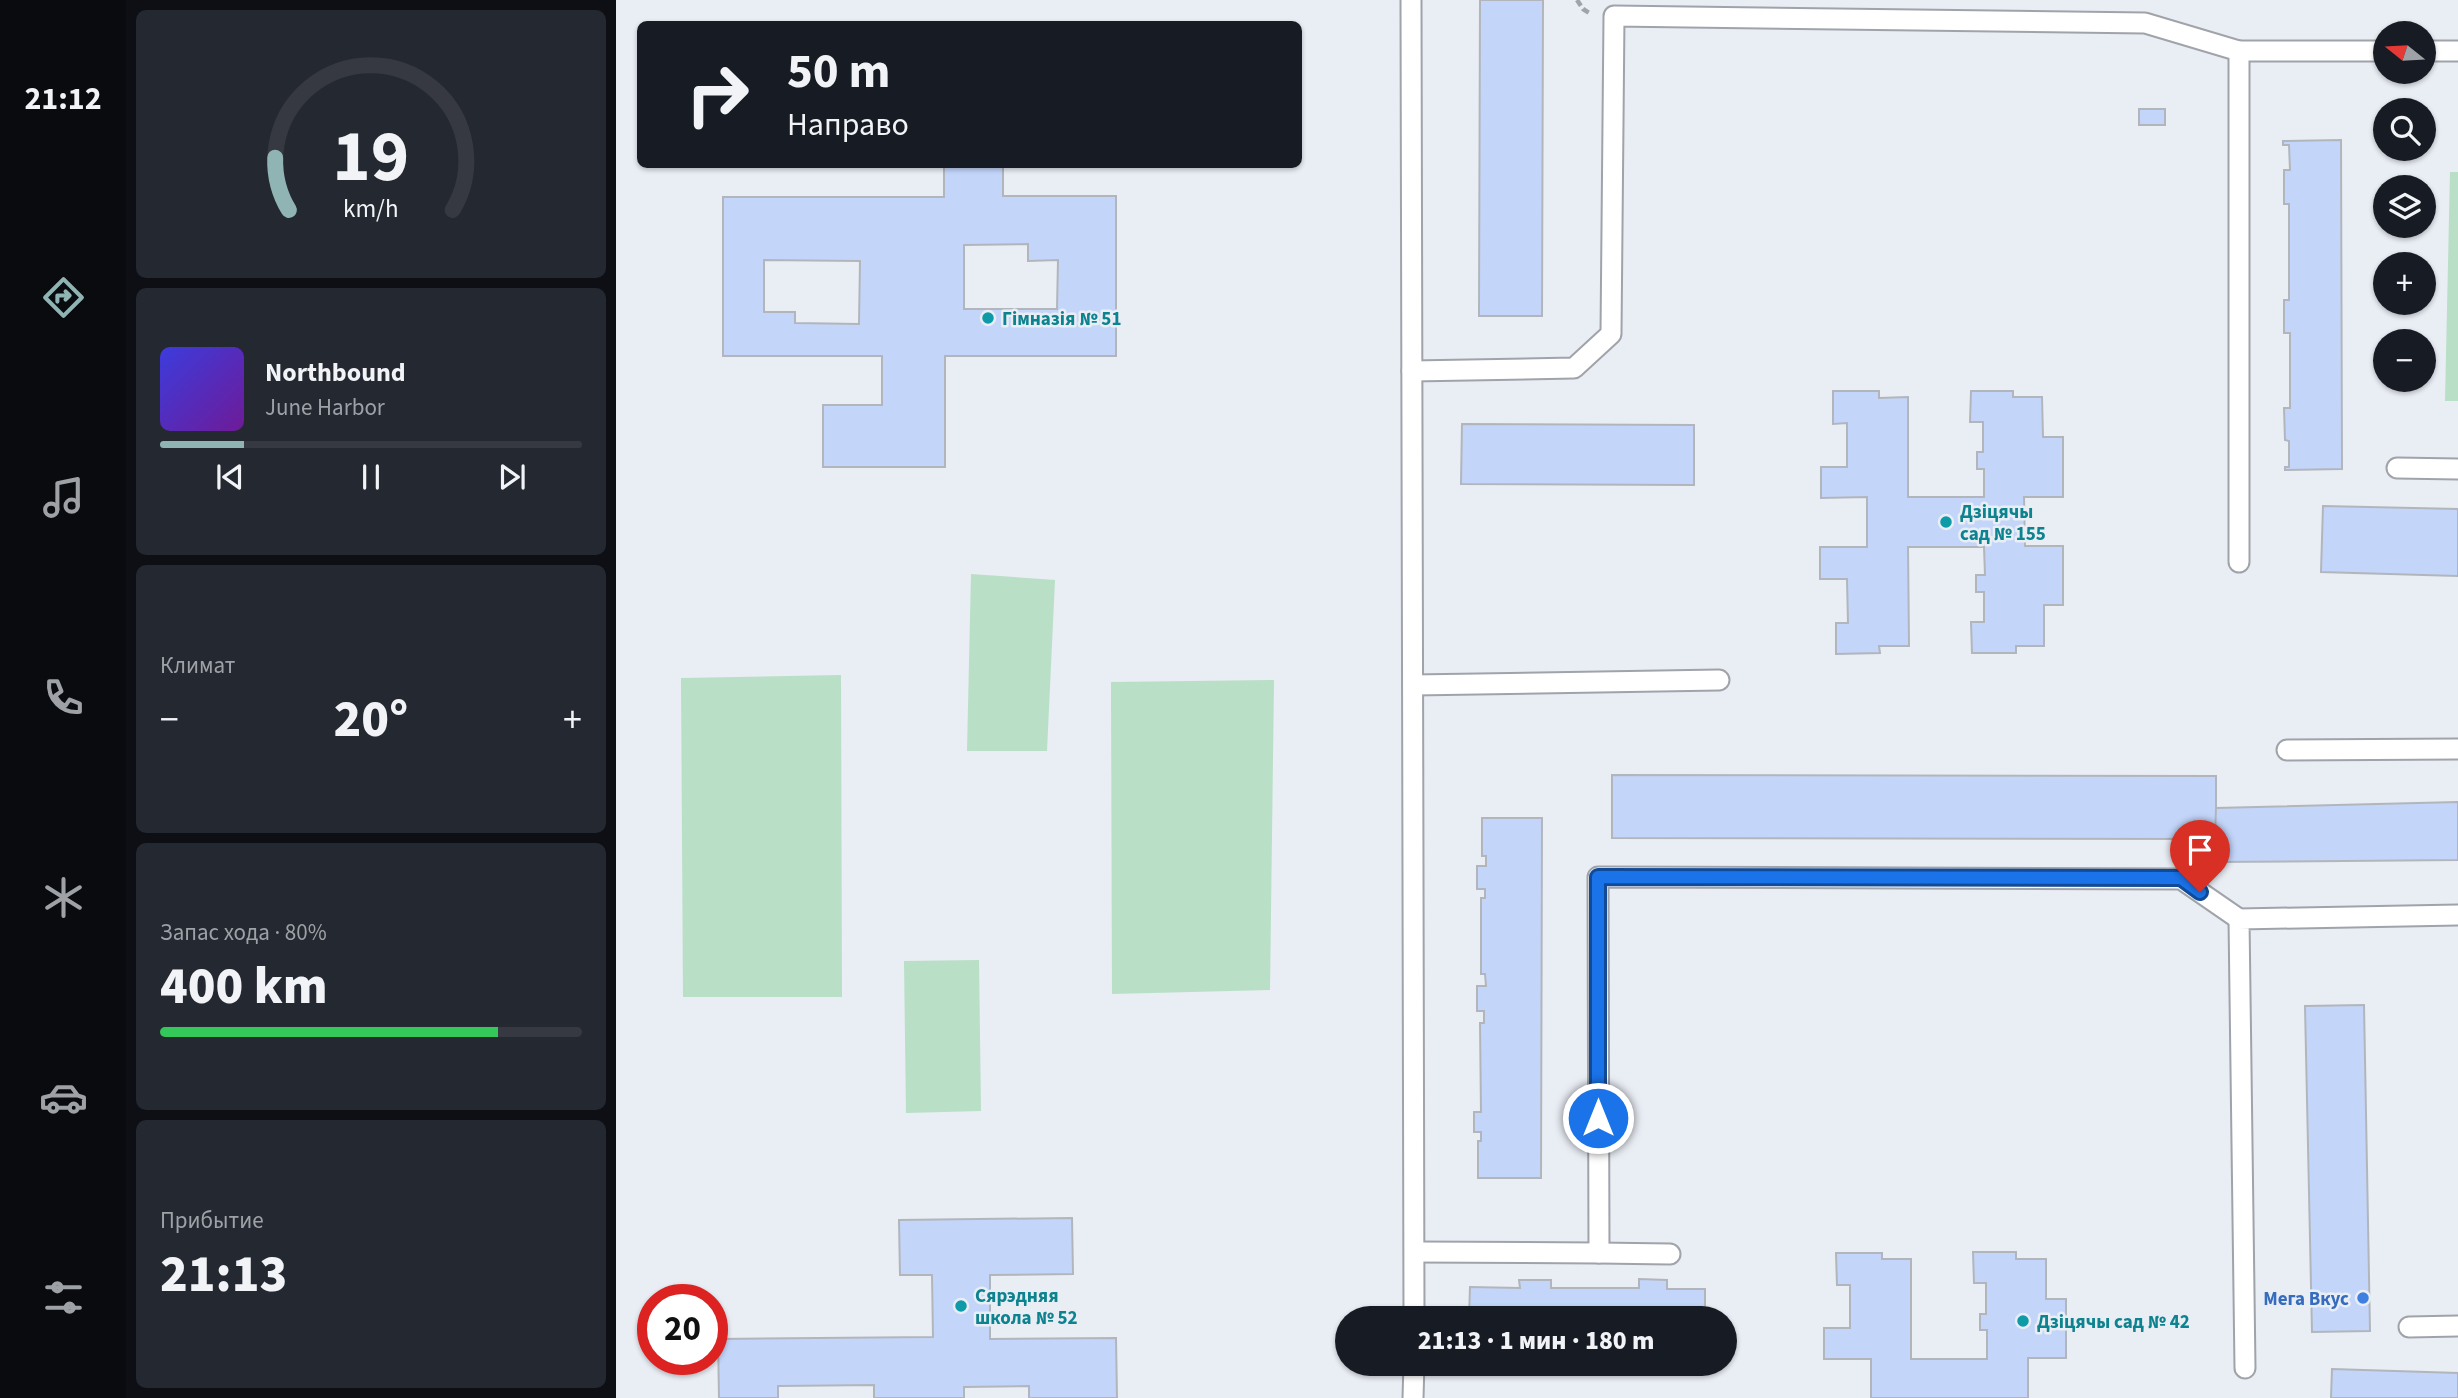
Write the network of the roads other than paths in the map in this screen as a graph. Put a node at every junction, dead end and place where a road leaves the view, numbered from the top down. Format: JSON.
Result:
{"nodes":[{"id":1,"x":1411,"y":0,"type":"edge"},
{"id":2,"x":2239,"y":51,"type":"junction"},
{"id":3,"x":2373,"y":51,"type":"edge"},
{"id":4,"x":2436,"y":51,"type":"edge"},
{"id":5,"x":2458,"y":51,"type":"edge"},
{"id":6,"x":1412,"y":371,"type":"junction"},
{"id":7,"x":2397,"y":468,"type":"dead end"},
{"id":8,"x":2458,"y":469,"type":"edge"},
{"id":9,"x":2239,"y":562,"type":"dead end"},
{"id":10,"x":1719,"y":680,"type":"dead end"},
{"id":11,"x":1413,"y":685,"type":"junction"},
{"id":12,"x":2458,"y":748,"type":"edge"},
{"id":13,"x":2287,"y":750,"type":"dead end"},
{"id":14,"x":2458,"y":915,"type":"edge"},
{"id":15,"x":2239,"y":919,"type":"junction"},
{"id":16,"x":1415,"y":1252,"type":"junction"},
{"id":17,"x":1599,"y":1253,"type":"junction"},
{"id":18,"x":1670,"y":1254,"type":"dead end"},
{"id":19,"x":1414,"y":1306,"type":"edge"},
{"id":20,"x":2458,"y":1326,"type":"edge"},
{"id":21,"x":2409,"y":1327,"type":"dead end"},
{"id":22,"x":2245,"y":1368,"type":"dead end"},
{"id":23,"x":1413,"y":1376,"type":"edge"},
{"id":24,"x":1413,"y":1398,"type":"edge"}],
"edges":[{"from":1,"to":6,"type":"lane"},
{"from":2,"to":3,"type":"lane"},
{"from":2,"to":6,"type":"lane"},
{"from":2,"to":9,"type":"lane"},
{"from":4,"to":5,"type":"lane"},
{"from":6,"to":11,"type":"lane"},
{"from":7,"to":8,"type":"lane"},
{"from":10,"to":11,"type":"lane"},
{"from":11,"to":16,"type":"lane"},
{"from":12,"to":13,"type":"lane"},
{"from":14,"to":15,"type":"lane"},
{"from":15,"to":17,"type":"lane"},
{"from":15,"to":22,"type":"lane"},
{"from":16,"to":17,"type":"lane"},
{"from":16,"to":19,"type":"lane"},
{"from":17,"to":18,"type":"lane"},
{"from":20,"to":21,"type":"lane"},
{"from":23,"to":24,"type":"lane"}]}
